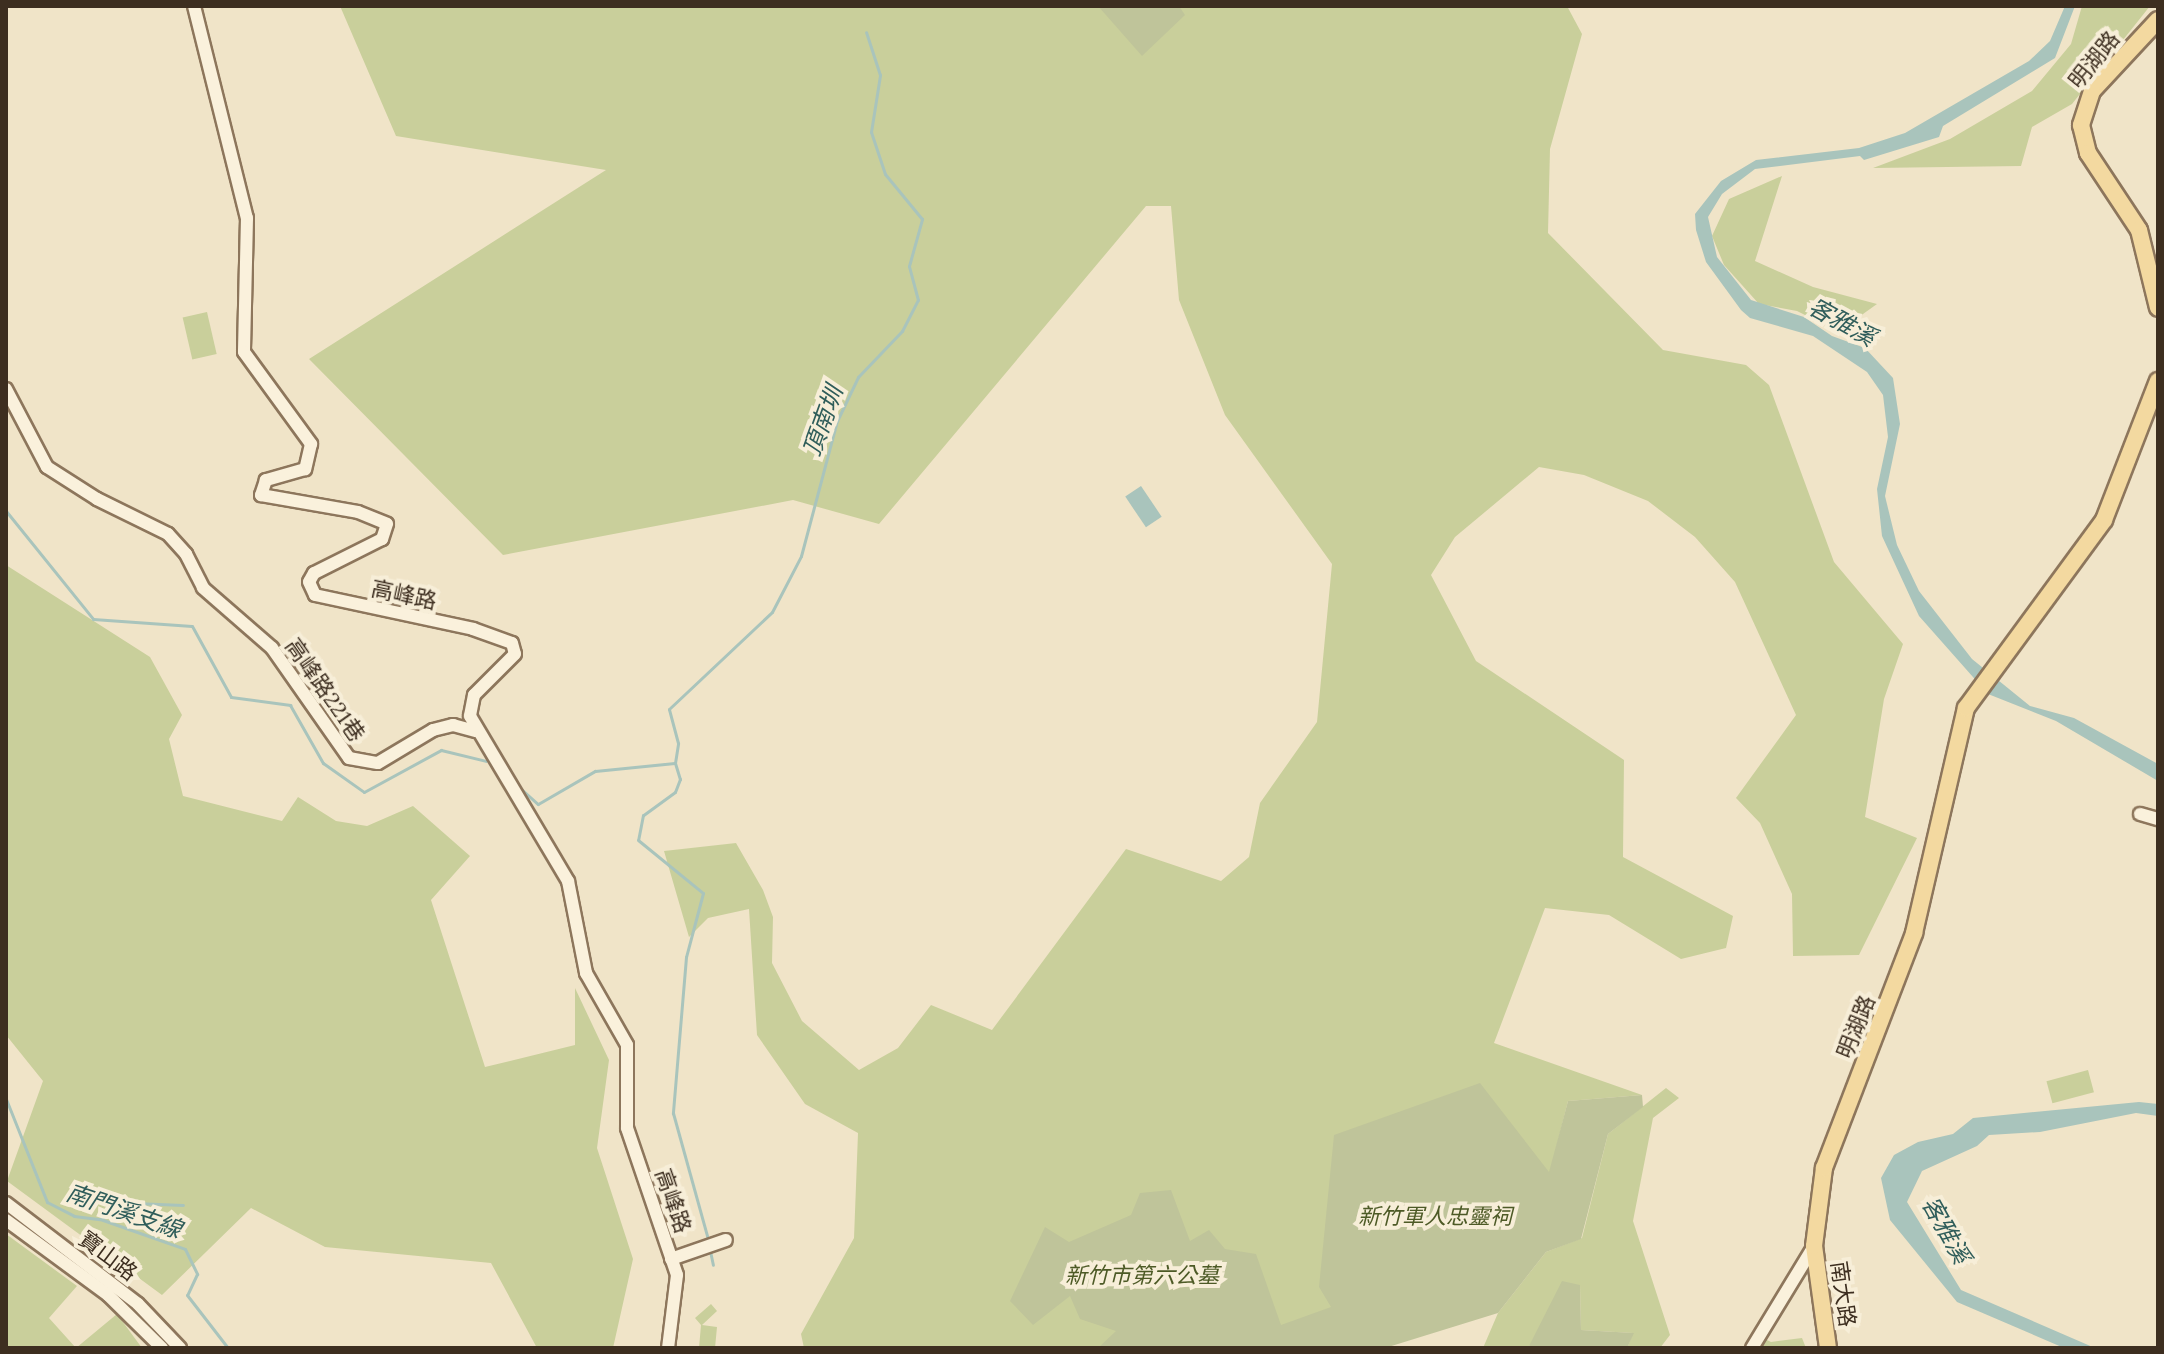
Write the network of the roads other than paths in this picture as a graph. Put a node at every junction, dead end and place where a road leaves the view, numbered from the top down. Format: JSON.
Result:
{"nodes":[{"id":1,"x":194,"y":6,"type":"edge"},
{"id":2,"x":2158,"y":20,"type":"edge"},
{"id":3,"x":2158,"y":308,"type":"edge"},
{"id":4,"x":2158,"y":381,"type":"edge"},
{"id":5,"x":6,"y":389,"type":"edge"},
{"id":6,"x":475,"y":731,"type":"junction"},
{"id":7,"x":2140,"y":814,"type":"dead end"},
{"id":8,"x":2158,"y":819,"type":"edge"},
{"id":9,"x":6,"y":1203,"type":"edge"},
{"id":10,"x":6,"y":1220,"type":"edge"},
{"id":11,"x":726,"y":1240,"type":"dead end"},
{"id":12,"x":1814,"y":1246,"type":"junction"},
{"id":13,"x":671,"y":1259,"type":"junction"},
{"id":14,"x":162,"y":1348,"type":"edge"},
{"id":15,"x":180,"y":1348,"type":"edge"},
{"id":16,"x":668,"y":1348,"type":"edge"},
{"id":17,"x":1752,"y":1348,"type":"edge"},
{"id":18,"x":1828,"y":1348,"type":"edge"}],
"edges":[{"from":1,"to":6,"type":"street","name":"高峰路"},
{"from":2,"to":3,"type":"main road","name":"明湖路"},
{"from":4,"to":12,"type":"main road","name":"明湖路"},
{"from":5,"to":6,"type":"street","name":"高峰路221巷"},
{"from":6,"to":13,"type":"street","name":"高峰路"},
{"from":7,"to":8,"type":"street"},
{"from":9,"to":15,"type":"street","name":"寶山路"},
{"from":10,"to":14,"type":"street","name":"寶山路"},
{"from":11,"to":13,"type":"street"},
{"from":12,"to":17,"type":"street","name":"明湖路"},
{"from":12,"to":18,"type":"main road","name":"南大路"},
{"from":13,"to":16,"type":"street","name":"高峰路"}]}
